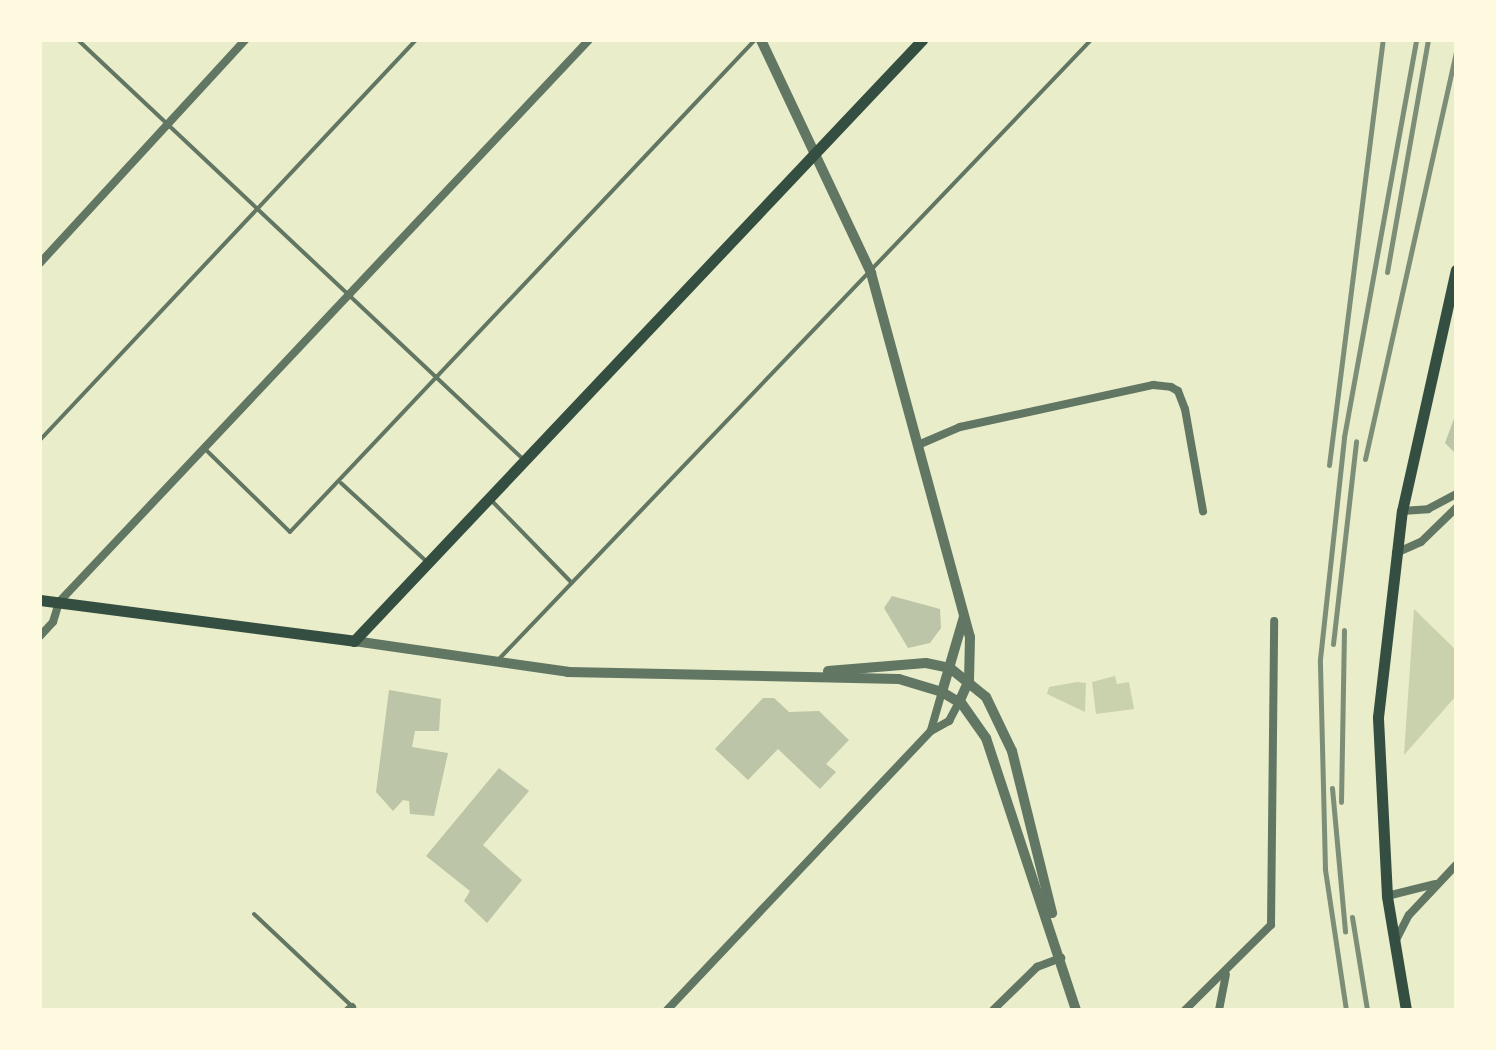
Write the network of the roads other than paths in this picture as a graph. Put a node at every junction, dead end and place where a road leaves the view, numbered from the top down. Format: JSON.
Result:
{"nodes":[{"id":1,"x":78,"y":40,"type":"edge"},
{"id":2,"x":245,"y":40,"type":"edge"},
{"id":3,"x":416,"y":40,"type":"edge"},
{"id":4,"x":589,"y":40,"type":"edge"},
{"id":5,"x":758,"y":40,"type":"edge"},
{"id":6,"x":922,"y":40,"type":"edge"},
{"id":7,"x":1091,"y":40,"type":"edge"},
{"id":8,"x":165,"y":125,"type":"junction"},
{"id":9,"x":816,"y":153,"type":"junction"},
{"id":10,"x":257,"y":208,"type":"junction"},
{"id":11,"x":40,"y":263,"type":"edge"},
{"id":12,"x":1456,"y":270,"type":"edge"},
{"id":13,"x":871,"y":273,"type":"junction"},
{"id":14,"x":351,"y":295,"type":"junction"},
{"id":15,"x":436,"y":378,"type":"junction"},
{"id":16,"x":40,"y":440,"type":"edge"},
{"id":17,"x":918,"y":445,"type":"junction"},
{"id":18,"x":202,"y":447,"type":"junction"},
{"id":19,"x":525,"y":460,"type":"junction"},
{"id":20,"x":340,"y":482,"type":"junction"},
{"id":21,"x":1456,"y":494,"type":"edge"},
{"id":22,"x":490,"y":499,"type":"junction"},
{"id":23,"x":1456,"y":508,"type":"edge"},
{"id":24,"x":1203,"y":511,"type":"dead end"},
{"id":25,"x":1402,"y":511,"type":"junction"},
{"id":26,"x":1396,"y":553,"type":"junction"},
{"id":27,"x":431,"y":565,"type":"junction"},
{"id":28,"x":572,"y":583,"type":"junction"},
{"id":29,"x":40,"y":600,"type":"edge"},
{"id":30,"x":59,"y":602,"type":"junction"},
{"id":31,"x":964,"y":614,"type":"junction"},
{"id":32,"x":1274,"y":621,"type":"dead end"},
{"id":33,"x":40,"y":636,"type":"edge"},
{"id":34,"x":354,"y":641,"type":"junction"},
{"id":35,"x":495,"y":663,"type":"junction"},
{"id":36,"x":950,"y":668,"type":"junction"},
{"id":37,"x":787,"y":675,"type":"junction"},
{"id":38,"x":969,"y":680,"type":"junction"},
{"id":39,"x":942,"y":692,"type":"junction"},
{"id":40,"x":959,"y":702,"type":"junction"},
{"id":41,"x":931,"y":731,"type":"junction"},
{"id":42,"x":1456,"y":865,"type":"edge"},
{"id":43,"x":1439,"y":882,"type":"junction"},
{"id":44,"x":1387,"y":896,"type":"junction"},
{"id":45,"x":254,"y":914,"type":"dead end"},
{"id":46,"x":1394,"y":948,"type":"junction"},
{"id":47,"x":1061,"y":958,"type":"junction"},
{"id":48,"x":1226,"y":974,"type":"junction"},
{"id":49,"x":352,"y":1009,"type":"edge"},
{"id":50,"x":1186,"y":1009,"type":"edge"},
{"id":51,"x":667,"y":1010,"type":"edge"},
{"id":52,"x":993,"y":1010,"type":"edge"},
{"id":53,"x":1076,"y":1010,"type":"edge"},
{"id":54,"x":1198,"y":1010,"type":"edge"},
{"id":55,"x":1219,"y":1010,"type":"edge"},
{"id":56,"x":1406,"y":1010,"type":"edge"}],
"edges":[{"from":1,"to":8,"type":"lane"},
{"from":2,"to":8,"type":"street"},
{"from":3,"to":10,"type":"lane"},
{"from":4,"to":14,"type":"street"},
{"from":5,"to":9,"type":"street"},
{"from":5,"to":15,"type":"lane"},
{"from":6,"to":9,"type":"main road"},
{"from":7,"to":13,"type":"lane"},
{"from":8,"to":10,"type":"lane"},
{"from":8,"to":11,"type":"street"},
{"from":9,"to":13,"type":"street"},
{"from":9,"to":19,"type":"main road"},
{"from":10,"to":14,"type":"lane"},
{"from":10,"to":16,"type":"lane"},
{"from":12,"to":25,"type":"main road"},
{"from":13,"to":17,"type":"street"},
{"from":13,"to":28,"type":"lane"},
{"from":14,"to":15,"type":"lane"},
{"from":14,"to":18,"type":"street"},
{"from":15,"to":19,"type":"lane"},
{"from":15,"to":20,"type":"lane"},
{"from":17,"to":24,"type":"street"},
{"from":17,"to":31,"type":"street"},
{"from":18,"to":20,"type":"lane"},
{"from":18,"to":30,"type":"street"},
{"from":19,"to":22,"type":"main road"},
{"from":20,"to":27,"type":"lane"},
{"from":21,"to":25,"type":"street"},
{"from":22,"to":27,"type":"main road"},
{"from":22,"to":28,"type":"lane"},
{"from":23,"to":26,"type":"street"},
{"from":25,"to":26,"type":"main road"},
{"from":26,"to":44,"type":"main road"},
{"from":27,"to":34,"type":"main road"},
{"from":28,"to":35,"type":"lane"},
{"from":29,"to":30,"type":"main road"},
{"from":30,"to":33,"type":"street"},
{"from":30,"to":34,"type":"main road"},
{"from":31,"to":36,"type":"street"},
{"from":31,"to":38,"type":"street"},
{"from":32,"to":48,"type":"street"},
{"from":34,"to":35,"type":"street"},
{"from":35,"to":37,"type":"street"},
{"from":36,"to":37,"type":"street"},
{"from":36,"to":38,"type":"street"},
{"from":36,"to":39,"type":"street"},
{"from":37,"to":39,"type":"street"},
{"from":38,"to":40,"type":"street"},
{"from":38,"to":47,"type":"street"},
{"from":39,"to":40,"type":"street"},
{"from":39,"to":41,"type":"street"},
{"from":40,"to":41,"type":"street"},
{"from":40,"to":47,"type":"street"},
{"from":41,"to":51,"type":"street"},
{"from":42,"to":43,"type":"street"},
{"from":43,"to":44,"type":"street"},
{"from":43,"to":46,"type":"street"},
{"from":44,"to":46,"type":"main road"},
{"from":45,"to":49,"type":"lane"},
{"from":46,"to":56,"type":"main road"},
{"from":47,"to":52,"type":"street"},
{"from":47,"to":53,"type":"street"},
{"from":48,"to":50,"type":"street"},
{"from":48,"to":55,"type":"street"},
{"from":50,"to":54,"type":"street"}]}
